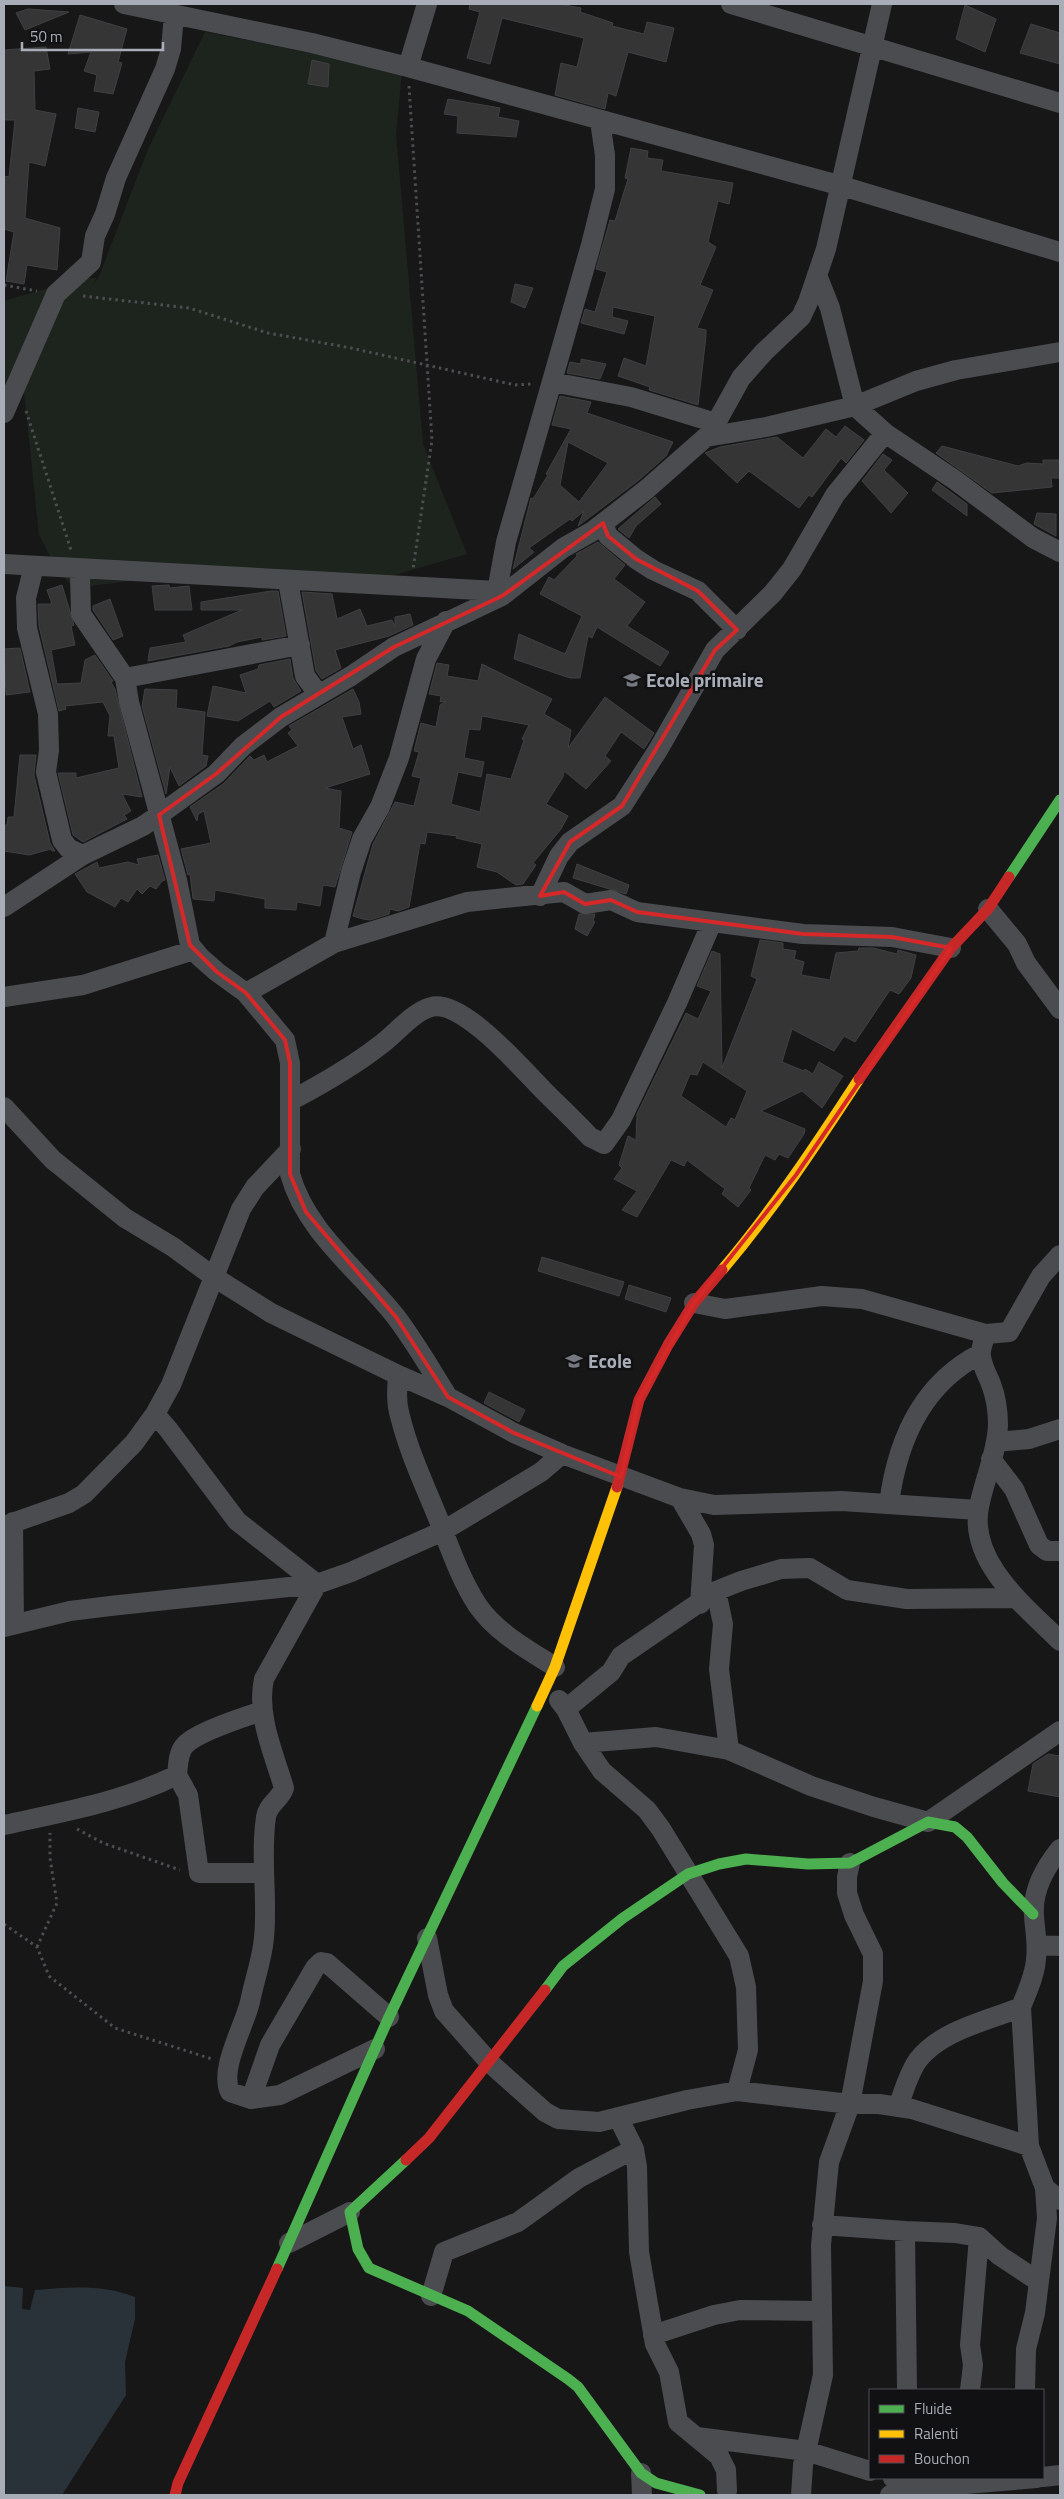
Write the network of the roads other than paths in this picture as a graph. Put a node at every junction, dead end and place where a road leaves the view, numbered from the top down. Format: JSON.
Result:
{"nodes":[{"id":1,"x":124,"y":4,"type":"edge"},
{"id":2,"x":427,"y":4,"type":"edge"},
{"id":3,"x":731,"y":4,"type":"edge"},
{"id":4,"x":882,"y":4,"type":"edge"},
{"id":5,"x":174,"y":15,"type":"junction"},
{"id":6,"x":871,"y":48,"type":"junction"},
{"id":7,"x":408,"y":67,"type":"junction"},
{"id":8,"x":1060,"y":103,"type":"edge"},
{"id":9,"x":600,"y":121,"type":"junction"},
{"id":10,"x":842,"y":186,"type":"junction"},
{"id":11,"x":1060,"y":252,"type":"edge"},
{"id":12,"x":817,"y":275,"type":"junction"},
{"id":13,"x":1060,"y":352,"type":"edge"},
{"id":14,"x":552,"y":382,"type":"junction"},
{"id":15,"x":855,"y":406,"type":"junction"},
{"id":16,"x":4,"y":412,"type":"edge"},
{"id":17,"x":711,"y":430,"type":"junction"},
{"id":18,"x":885,"y":433,"type":"junction"},
{"id":19,"x":604,"y":523,"type":"junction"},
{"id":20,"x":1060,"y":552,"type":"edge"},
{"id":21,"x":4,"y":564,"type":"edge"},
{"id":22,"x":34,"y":566,"type":"junction"},
{"id":23,"x":77,"y":568,"type":"junction"},
{"id":24,"x":288,"y":581,"type":"junction"},
{"id":25,"x":499,"y":593,"type":"junction"},
{"id":26,"x":446,"y":621,"type":"junction"},
{"id":27,"x":737,"y":630,"type":"junction"},
{"id":28,"x":300,"y":645,"type":"junction"},
{"id":29,"x":125,"y":678,"type":"junction"},
{"id":30,"x":319,"y":695,"type":"junction"},
{"id":31,"x":1060,"y":800,"type":"edge"},
{"id":32,"x":159,"y":815,"type":"junction"},
{"id":33,"x":83,"y":855,"type":"junction"},
{"id":34,"x":540,"y":896,"type":"junction"},
{"id":35,"x":4,"y":907,"type":"edge"},
{"id":36,"x":988,"y":909,"type":"junction"},
{"id":37,"x":712,"y":922,"type":"junction"},
{"id":38,"x":334,"y":943,"type":"junction"},
{"id":39,"x":951,"y":948,"type":"junction"},
{"id":40,"x":194,"y":950,"type":"junction"},
{"id":41,"x":246,"y":993,"type":"junction"},
{"id":42,"x":4,"y":997,"type":"edge"},
{"id":43,"x":1060,"y":1010,"type":"edge"},
{"id":44,"x":292,"y":1100,"type":"junction"},
{"id":45,"x":4,"y":1108,"type":"edge"},
{"id":46,"x":291,"y":1149,"type":"junction"},
{"id":47,"x":1060,"y":1255,"type":"edge"},
{"id":48,"x":214,"y":1277,"type":"junction"},
{"id":49,"x":694,"y":1303,"type":"junction"},
{"id":50,"x":986,"y":1334,"type":"junction"},
{"id":51,"x":980,"y":1354,"type":"junction"},
{"id":52,"x":398,"y":1375,"type":"junction"},
{"id":53,"x":448,"y":1396,"type":"junction"},
{"id":54,"x":155,"y":1414,"type":"junction"},
{"id":55,"x":1060,"y":1429,"type":"edge"},
{"id":56,"x":994,"y":1450,"type":"junction"},
{"id":57,"x":562,"y":1454,"type":"junction"},
{"id":58,"x":621,"y":1477,"type":"junction"},
{"id":59,"x":680,"y":1498,"type":"junction"},
{"id":60,"x":890,"y":1504,"type":"junction"},
{"id":61,"x":978,"y":1510,"type":"junction"},
{"id":62,"x":8,"y":1524,"type":"edge"},
{"id":63,"x":443,"y":1530,"type":"junction"},
{"id":64,"x":1060,"y":1551,"type":"edge"},
{"id":65,"x":317,"y":1584,"type":"junction"},
{"id":66,"x":716,"y":1591,"type":"junction"},
{"id":67,"x":1014,"y":1598,"type":"junction"},
{"id":68,"x":700,"y":1604,"type":"junction"},
{"id":69,"x":9,"y":1626,"type":"edge"},
{"id":70,"x":1060,"y":1641,"type":"edge"},
{"id":71,"x":554,"y":1667,"type":"junction"},
{"id":72,"x":546,"y":1686,"type":"junction"},
{"id":73,"x":566,"y":1709,"type":"junction"},
{"id":74,"x":262,"y":1711,"type":"junction"},
{"id":75,"x":1060,"y":1731,"type":"edge"},
{"id":76,"x":584,"y":1743,"type":"junction"},
{"id":77,"x":730,"y":1750,"type":"junction"},
{"id":78,"x":177,"y":1775,"type":"junction"},
{"id":79,"x":928,"y":1822,"type":"junction"},
{"id":80,"x":4,"y":1825,"type":"edge"},
{"id":81,"x":1060,"y":1849,"type":"edge"},
{"id":82,"x":850,"y":1863,"type":"junction"},
{"id":83,"x":263,"y":1873,"type":"junction"},
{"id":84,"x":688,"y":1874,"type":"junction"},
{"id":85,"x":1033,"y":1914,"type":"junction"},
{"id":86,"x":427,"y":1938,"type":"junction"},
{"id":87,"x":1037,"y":1945,"type":"junction"},
{"id":88,"x":1060,"y":1946,"type":"edge"},
{"id":89,"x":1021,"y":2007,"type":"junction"},
{"id":90,"x":389,"y":2017,"type":"junction"},
{"id":91,"x":375,"y":2050,"type":"junction"},
{"id":92,"x":490,"y":2063,"type":"junction"},
{"id":93,"x":737,"y":2091,"type":"junction"},
{"id":94,"x":251,"y":2099,"type":"junction"},
{"id":95,"x":850,"y":2104,"type":"junction"},
{"id":96,"x":898,"y":2107,"type":"junction"},
{"id":97,"x":618,"y":2117,"type":"junction"},
{"id":98,"x":1029,"y":2146,"type":"junction"},
{"id":99,"x":634,"y":2149,"type":"junction"},
{"id":100,"x":1052,"y":2194,"type":"edge"},
{"id":101,"x":350,"y":2212,"type":"junction"},
{"id":102,"x":822,"y":2225,"type":"junction"},
{"id":103,"x":905,"y":2231,"type":"junction"},
{"id":104,"x":979,"y":2237,"type":"junction"},
{"id":105,"x":289,"y":2242,"type":"junction"},
{"id":106,"x":1038,"y":2281,"type":"junction"},
{"id":107,"x":431,"y":2296,"type":"junction"},
{"id":108,"x":821,"y":2311,"type":"junction"},
{"id":109,"x":653,"y":2336,"type":"junction"},
{"id":110,"x":907,"y":2389,"type":"edge"},
{"id":111,"x":970,"y":2389,"type":"edge"},
{"id":112,"x":1025,"y":2389,"type":"edge"},
{"id":113,"x":697,"y":2437,"type":"junction"},
{"id":114,"x":806,"y":2452,"type":"junction"},
{"id":115,"x":869,"y":2471,"type":"edge"},
{"id":116,"x":641,"y":2473,"type":"junction"},
{"id":117,"x":1060,"y":2475,"type":"edge"},
{"id":118,"x":1044,"y":2477,"type":"edge"},
{"id":119,"x":896,"y":2479,"type":"edge"},
{"id":120,"x":1016,"y":2479,"type":"edge"},
{"id":121,"x":974,"y":2481,"type":"edge"},
{"id":122,"x":930,"y":2487,"type":"junction"},
{"id":123,"x":734,"y":2493,"type":"edge"},
{"id":124,"x":175,"y":2495,"type":"edge"},
{"id":125,"x":642,"y":2495,"type":"edge"},
{"id":126,"x":700,"y":2495,"type":"edge"},
{"id":127,"x":707,"y":2495,"type":"edge"},
{"id":128,"x":801,"y":2495,"type":"edge"},
{"id":129,"x":890,"y":2495,"type":"edge"}],
"edges":[{"from":1,"to":5,"type":"street"},
{"from":2,"to":7,"type":"street"},
{"from":3,"to":6,"type":"street"},
{"from":4,"to":6,"type":"street"},
{"from":5,"to":7,"type":"street"},
{"from":5,"to":16,"type":"street"},
{"from":6,"to":8,"type":"street"},
{"from":6,"to":10,"type":"street"},
{"from":7,"to":9,"type":"street"},
{"from":9,"to":10,"type":"street"},
{"from":9,"to":14,"type":"street"},
{"from":10,"to":11,"type":"street"},
{"from":10,"to":12,"type":"street"},
{"from":12,"to":15,"type":"street"},
{"from":12,"to":17,"type":"street"},
{"from":13,"to":15,"type":"street"},
{"from":14,"to":17,"type":"street"},
{"from":14,"to":25,"type":"street"},
{"from":15,"to":17,"type":"street"},
{"from":15,"to":18,"type":"street"},
{"from":17,"to":19,"type":"street"},
{"from":18,"to":20,"type":"street"},
{"from":18,"to":27,"type":"street"},
{"from":19,"to":25,"type":"street"},
{"from":19,"to":27,"type":"street"},
{"from":21,"to":22,"type":"street"},
{"from":22,"to":23,"type":"street"},
{"from":22,"to":33,"type":"street"},
{"from":23,"to":24,"type":"street"},
{"from":23,"to":29,"type":"street"},
{"from":24,"to":25,"type":"street"},
{"from":24,"to":28,"type":"street"},
{"from":25,"to":26,"type":"street"},
{"from":26,"to":30,"type":"street"},
{"from":26,"to":38,"type":"street"},
{"from":27,"to":34,"type":"street"},
{"from":28,"to":29,"type":"street"},
{"from":28,"to":30,"type":"street"},
{"from":29,"to":32,"type":"street"},
{"from":30,"to":32,"type":"street"},
{"from":31,"to":36,"type":"street"},
{"from":32,"to":33,"type":"street"},
{"from":32,"to":40,"type":"street"},
{"from":33,"to":35,"type":"street"},
{"from":34,"to":37,"type":"street"},
{"from":34,"to":38,"type":"street"},
{"from":36,"to":39,"type":"street"},
{"from":36,"to":43,"type":"street"},
{"from":37,"to":39,"type":"street"},
{"from":37,"to":44,"type":"street"},
{"from":38,"to":41,"type":"street"},
{"from":39,"to":49,"type":"street"},
{"from":40,"to":41,"type":"street"},
{"from":40,"to":42,"type":"street"},
{"from":41,"to":44,"type":"street"},
{"from":44,"to":46,"type":"street"},
{"from":45,"to":48,"type":"street"},
{"from":46,"to":48,"type":"street"},
{"from":46,"to":53,"type":"street"},
{"from":47,"to":50,"type":"street"},
{"from":48,"to":52,"type":"street"},
{"from":48,"to":54,"type":"street"},
{"from":49,"to":50,"type":"street"},
{"from":49,"to":58,"type":"street"},
{"from":50,"to":51,"type":"street"},
{"from":51,"to":56,"type":"street"},
{"from":51,"to":60,"type":"street"},
{"from":52,"to":53,"type":"street"},
{"from":52,"to":63,"type":"street"},
{"from":53,"to":57,"type":"street"},
{"from":54,"to":62,"type":"street"},
{"from":54,"to":65,"type":"street"},
{"from":55,"to":56,"type":"street"},
{"from":56,"to":61,"type":"street"},
{"from":56,"to":64,"type":"street"},
{"from":57,"to":58,"type":"street"},
{"from":57,"to":63,"type":"street"},
{"from":58,"to":59,"type":"street"},
{"from":58,"to":71,"type":"street"},
{"from":59,"to":60,"type":"street"},
{"from":59,"to":68,"type":"street"},
{"from":60,"to":61,"type":"street"},
{"from":61,"to":67,"type":"street"},
{"from":62,"to":69,"type":"street"},
{"from":63,"to":65,"type":"street"},
{"from":63,"to":71,"type":"street"},
{"from":65,"to":69,"type":"street"},
{"from":65,"to":74,"type":"street"},
{"from":66,"to":67,"type":"street"},
{"from":66,"to":68,"type":"street"},
{"from":66,"to":77,"type":"street"},
{"from":67,"to":70,"type":"street"},
{"from":68,"to":73,"type":"street"},
{"from":71,"to":72,"type":"street"},
{"from":72,"to":73,"type":"street"},
{"from":72,"to":86,"type":"street"},
{"from":73,"to":76,"type":"street"},
{"from":74,"to":78,"type":"street"},
{"from":74,"to":83,"type":"street"},
{"from":75,"to":79,"type":"street"},
{"from":76,"to":77,"type":"street"},
{"from":76,"to":84,"type":"street"},
{"from":77,"to":79,"type":"street"},
{"from":78,"to":80,"type":"street"},
{"from":78,"to":83,"type":"street"},
{"from":79,"to":82,"type":"street"},
{"from":79,"to":85,"type":"street"},
{"from":81,"to":85,"type":"street"},
{"from":82,"to":84,"type":"street"},
{"from":82,"to":95,"type":"street"},
{"from":83,"to":94,"type":"street"},
{"from":84,"to":92,"type":"street"},
{"from":84,"to":93,"type":"street"},
{"from":85,"to":87,"type":"street"},
{"from":86,"to":90,"type":"street"},
{"from":86,"to":92,"type":"street"},
{"from":87,"to":88,"type":"street"},
{"from":87,"to":89,"type":"street"},
{"from":89,"to":96,"type":"street"},
{"from":89,"to":98,"type":"street"},
{"from":90,"to":91,"type":"street"},
{"from":90,"to":94,"type":"street"},
{"from":91,"to":94,"type":"street"},
{"from":91,"to":105,"type":"street"},
{"from":92,"to":97,"type":"street"},
{"from":92,"to":101,"type":"street"},
{"from":93,"to":95,"type":"street"},
{"from":93,"to":97,"type":"street"},
{"from":95,"to":96,"type":"street"},
{"from":95,"to":102,"type":"street"},
{"from":96,"to":98,"type":"street"},
{"from":97,"to":99,"type":"street"},
{"from":98,"to":100,"type":"street"},
{"from":99,"to":107,"type":"street"},
{"from":99,"to":109,"type":"street"},
{"from":100,"to":106,"type":"street"},
{"from":101,"to":105,"type":"street"},
{"from":101,"to":107,"type":"street"},
{"from":102,"to":103,"type":"street"},
{"from":102,"to":108,"type":"street"},
{"from":103,"to":104,"type":"street"},
{"from":103,"to":110,"type":"street"},
{"from":104,"to":106,"type":"street"},
{"from":104,"to":111,"type":"street"},
{"from":105,"to":124,"type":"street"},
{"from":106,"to":112,"type":"street"},
{"from":107,"to":116,"type":"street"},
{"from":108,"to":109,"type":"street"},
{"from":108,"to":114,"type":"street"},
{"from":109,"to":113,"type":"street"},
{"from":113,"to":114,"type":"street"},
{"from":113,"to":123,"type":"street"},
{"from":114,"to":115,"type":"street"},
{"from":114,"to":128,"type":"street"},
{"from":116,"to":125,"type":"street"},
{"from":116,"to":126,"type":"street"},
{"from":117,"to":118,"type":"street"},
{"from":119,"to":122,"type":"street"},
{"from":120,"to":121,"type":"street"},
{"from":121,"to":122,"type":"street"},
{"from":122,"to":129,"type":"street"},
{"from":123,"to":127,"type":"street"}]}
